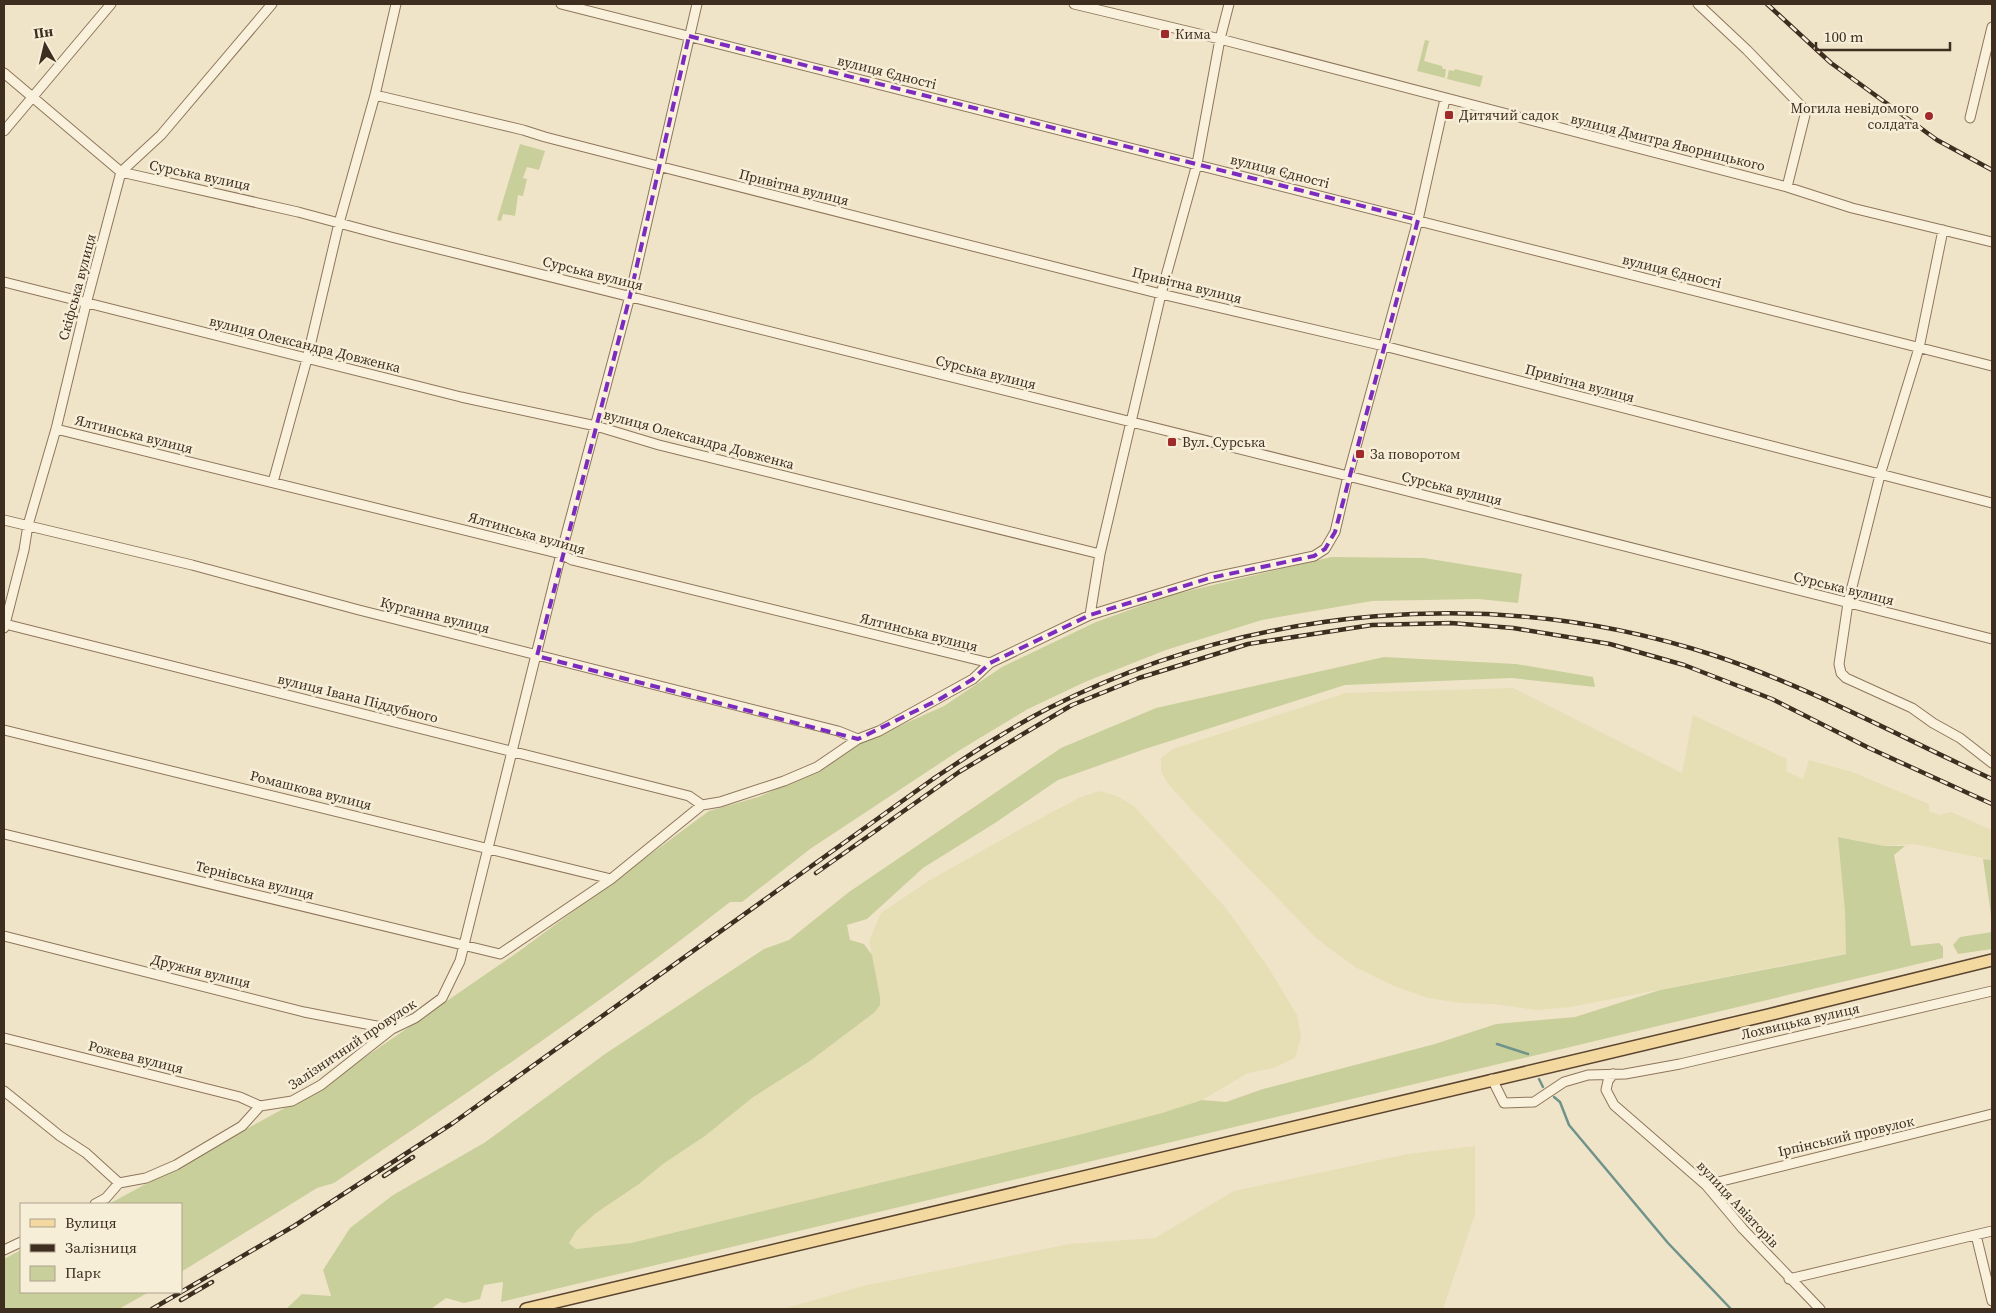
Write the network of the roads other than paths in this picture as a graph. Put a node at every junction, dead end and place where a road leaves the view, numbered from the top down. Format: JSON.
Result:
{"nodes":[{"id":1,"x":111,"y":4,"type":"edge"},
{"id":2,"x":272,"y":4,"type":"edge"},
{"id":3,"x":396,"y":4,"type":"edge"},
{"id":4,"x":561,"y":4,"type":"edge"},
{"id":5,"x":697,"y":4,"type":"edge"},
{"id":6,"x":1074,"y":4,"type":"edge"},
{"id":7,"x":1229,"y":4,"type":"edge"},
{"id":8,"x":1698,"y":4,"type":"edge"},
{"id":9,"x":1992,"y":27,"type":"edge"},
{"id":10,"x":689,"y":36,"type":"junction"},
{"id":11,"x":1220,"y":39,"type":"junction"},
{"id":12,"x":4,"y":73,"type":"edge"},
{"id":13,"x":375,"y":95,"type":"junction"},
{"id":14,"x":32,"y":98,"type":"junction"},
{"id":15,"x":1445,"y":99,"type":"junction"},
{"id":16,"x":1970,"y":118,"type":"dead end"},
{"id":17,"x":4,"y":131,"type":"edge"},
{"id":18,"x":1197,"y":164,"type":"junction"},
{"id":19,"x":658,"y":166,"type":"junction"},
{"id":20,"x":121,"y":172,"type":"junction"},
{"id":21,"x":1787,"y":187,"type":"junction"},
{"id":22,"x":1418,"y":220,"type":"junction"},
{"id":23,"x":339,"y":223,"type":"junction"},
{"id":24,"x":1943,"y":230,"type":"junction"},
{"id":25,"x":1992,"y":242,"type":"edge"},
{"id":26,"x":4,"y":282,"type":"edge"},
{"id":27,"x":1161,"y":294,"type":"junction"},
{"id":28,"x":630,"y":296,"type":"junction"},
{"id":29,"x":86,"y":304,"type":"junction"},
{"id":30,"x":1384,"y":346,"type":"junction"},
{"id":31,"x":1918,"y":348,"type":"junction"},
{"id":32,"x":307,"y":359,"type":"junction"},
{"id":33,"x":1992,"y":366,"type":"edge"},
{"id":34,"x":1130,"y":422,"type":"junction"},
{"id":35,"x":596,"y":426,"type":"junction"},
{"id":36,"x":56,"y":429,"type":"junction"},
{"id":37,"x":1880,"y":475,"type":"junction"},
{"id":38,"x":1348,"y":476,"type":"junction"},
{"id":39,"x":273,"y":482,"type":"junction"},
{"id":40,"x":1992,"y":503,"type":"edge"},
{"id":41,"x":4,"y":520,"type":"edge"},
{"id":42,"x":28,"y":525,"type":"junction"},
{"id":43,"x":561,"y":554,"type":"junction"},
{"id":44,"x":1100,"y":554,"type":"junction"},
{"id":45,"x":1848,"y":603,"type":"junction"},
{"id":46,"x":1090,"y":616,"type":"junction"},
{"id":47,"x":4,"y":626,"type":"edge"},
{"id":48,"x":1992,"y":639,"type":"edge"},
{"id":49,"x":537,"y":656,"type":"junction"},
{"id":50,"x":990,"y":663,"type":"junction"},
{"id":51,"x":4,"y":730,"type":"edge"},
{"id":52,"x":858,"y":739,"type":"junction"},
{"id":53,"x":513,"y":751,"type":"junction"},
{"id":54,"x":1992,"y":762,"type":"edge"},
{"id":55,"x":702,"y":805,"type":"junction"},
{"id":56,"x":4,"y":834,"type":"edge"},
{"id":57,"x":487,"y":848,"type":"junction"},
{"id":58,"x":611,"y":879,"type":"junction"},
{"id":59,"x":4,"y":936,"type":"edge"},
{"id":60,"x":463,"y":944,"type":"junction"},
{"id":61,"x":1992,"y":960,"type":"edge"},
{"id":62,"x":1992,"y":991,"type":"edge"},
{"id":63,"x":392,"y":1030,"type":"junction"},
{"id":64,"x":4,"y":1038,"type":"edge"},
{"id":65,"x":1613,"y":1074,"type":"junction"},
{"id":66,"x":1492,"y":1079,"type":"junction"},
{"id":67,"x":4,"y":1091,"type":"edge"},
{"id":68,"x":260,"y":1106,"type":"junction"},
{"id":69,"x":1992,"y":1114,"type":"edge"},
{"id":70,"x":119,"y":1183,"type":"junction"},
{"id":71,"x":1706,"y":1185,"type":"junction"},
{"id":72,"x":97,"y":1203,"type":"edge"},
{"id":73,"x":1992,"y":1231,"type":"edge"},
{"id":74,"x":1976,"y":1235,"type":"junction"},
{"id":75,"x":20,"y":1242,"type":"edge"},
{"id":76,"x":4,"y":1250,"type":"edge"},
{"id":77,"x":1790,"y":1279,"type":"junction"},
{"id":78,"x":1992,"y":1301,"type":"edge"},
{"id":79,"x":526,"y":1309,"type":"edge"},
{"id":80,"x":1820,"y":1309,"type":"edge"}],
"edges":[{"from":1,"to":14,"type":"street"},
{"from":2,"to":20,"type":"street"},
{"from":3,"to":13,"type":"street"},
{"from":4,"to":10,"type":"street","name":"вулиця Єдності"},
{"from":5,"to":10,"type":"street"},
{"from":6,"to":11,"type":"street","name":"вулиця Дмитра Яворницького"},
{"from":7,"to":11,"type":"street"},
{"from":8,"to":21,"type":"street"},
{"from":9,"to":16,"type":"street"},
{"from":10,"to":18,"type":"street","name":"вулиця Єдності"},
{"from":10,"to":19,"type":"street"},
{"from":11,"to":15,"type":"street","name":"вулиця Дмитра Яворницького"},
{"from":11,"to":18,"type":"street"},
{"from":12,"to":14,"type":"street","name":"Сурська вулиця"},
{"from":13,"to":19,"type":"street","name":"Привітна вулиця"},
{"from":13,"to":23,"type":"street"},
{"from":14,"to":17,"type":"street"},
{"from":14,"to":20,"type":"street","name":"Сурська вулиця"},
{"from":15,"to":21,"type":"street","name":"вулиця Дмитра Яворницького"},
{"from":15,"to":22,"type":"street"},
{"from":18,"to":22,"type":"street","name":"вулиця Єдності"},
{"from":18,"to":27,"type":"street"},
{"from":19,"to":27,"type":"street","name":"Привітна вулиця"},
{"from":19,"to":28,"type":"street"},
{"from":20,"to":23,"type":"street","name":"Сурська вулиця"},
{"from":20,"to":29,"type":"street","name":"Скіфська вулиця"},
{"from":21,"to":24,"type":"street","name":"вулиця Дмитра Яворницького"},
{"from":22,"to":30,"type":"street"},
{"from":22,"to":31,"type":"street","name":"вулиця Єдності"},
{"from":23,"to":28,"type":"street","name":"Сурська вулиця"},
{"from":23,"to":32,"type":"street"},
{"from":24,"to":25,"type":"street","name":"вулиця Дмитра Яворницького"},
{"from":24,"to":31,"type":"street"},
{"from":26,"to":29,"type":"street","name":"вулиця Олександра Довженка"},
{"from":27,"to":30,"type":"street","name":"Привітна вулиця"},
{"from":27,"to":34,"type":"street"},
{"from":28,"to":34,"type":"street","name":"Сурська вулиця"},
{"from":28,"to":35,"type":"street"},
{"from":29,"to":32,"type":"street","name":"вулиця Олександра Довженка"},
{"from":29,"to":36,"type":"street","name":"Скіфська вулиця"},
{"from":30,"to":37,"type":"street","name":"Привітна вулиця"},
{"from":30,"to":38,"type":"street"},
{"from":31,"to":33,"type":"street","name":"вулиця Єдності"},
{"from":31,"to":37,"type":"street"},
{"from":32,"to":35,"type":"street","name":"вулиця Олександра Довженка"},
{"from":32,"to":39,"type":"street"},
{"from":34,"to":38,"type":"street","name":"Сурська вулиця"},
{"from":34,"to":44,"type":"street"},
{"from":35,"to":43,"type":"street"},
{"from":35,"to":44,"type":"street","name":"вулиця Олександра Довженка"},
{"from":36,"to":39,"type":"street","name":"Ялтинська вулиця"},
{"from":36,"to":42,"type":"street","name":"Скіфська вулиця"},
{"from":37,"to":40,"type":"street","name":"Привітна вулиця"},
{"from":37,"to":45,"type":"street"},
{"from":38,"to":45,"type":"street","name":"Сурська вулиця"},
{"from":38,"to":46,"type":"street"},
{"from":39,"to":43,"type":"street","name":"Ялтинська вулиця"},
{"from":41,"to":42,"type":"street","name":"Курганна вулиця"},
{"from":42,"to":47,"type":"street","name":"Скіфська вулиця"},
{"from":42,"to":49,"type":"street","name":"Курганна вулиця"},
{"from":43,"to":49,"type":"street"},
{"from":43,"to":50,"type":"street","name":"Ялтинська вулиця"},
{"from":44,"to":46,"type":"street"},
{"from":45,"to":48,"type":"street","name":"Сурська вулиця"},
{"from":45,"to":54,"type":"street"},
{"from":46,"to":50,"type":"street"},
{"from":47,"to":53,"type":"street","name":"вулиця Івана Піддубного"},
{"from":49,"to":52,"type":"street","name":"Курганна вулиця"},
{"from":49,"to":53,"type":"street"},
{"from":50,"to":52,"type":"street"},
{"from":51,"to":57,"type":"street","name":"Ромашкова вулиця"},
{"from":52,"to":55,"type":"street"},
{"from":53,"to":55,"type":"street","name":"вулиця Івана Піддубного"},
{"from":53,"to":57,"type":"street"},
{"from":55,"to":58,"type":"street"},
{"from":56,"to":60,"type":"street","name":"Тернівська вулиця"},
{"from":57,"to":58,"type":"street","name":"Ромашкова вулиця"},
{"from":57,"to":60,"type":"street"},
{"from":58,"to":60,"type":"street","name":"Тернівська вулиця"},
{"from":59,"to":63,"type":"street","name":"Дружня вулиця"},
{"from":60,"to":63,"type":"street","name":"Залізничний провулок"},
{"from":61,"to":66,"type":"main road"},
{"from":62,"to":65,"type":"street","name":"Лохвицька вулиця"},
{"from":63,"to":68,"type":"street","name":"Залізничний провулок"},
{"from":64,"to":68,"type":"street","name":"Рожева вулиця"},
{"from":65,"to":66,"type":"street","name":"Лохвицька вулиця"},
{"from":65,"to":71,"type":"street","name":"вулиця Авіаторів"},
{"from":66,"to":79,"type":"main road"},
{"from":67,"to":70,"type":"street"},
{"from":68,"to":70,"type":"street"},
{"from":69,"to":71,"type":"street","name":"Ірпінський провулок"},
{"from":70,"to":72,"type":"street"},
{"from":71,"to":77,"type":"street","name":"вулиця Авіаторів"},
{"from":73,"to":74,"type":"street"},
{"from":74,"to":77,"type":"street"},
{"from":74,"to":78,"type":"street"},
{"from":75,"to":76,"type":"street"},
{"from":77,"to":80,"type":"street","name":"вулиця Авіаторів"}]}
